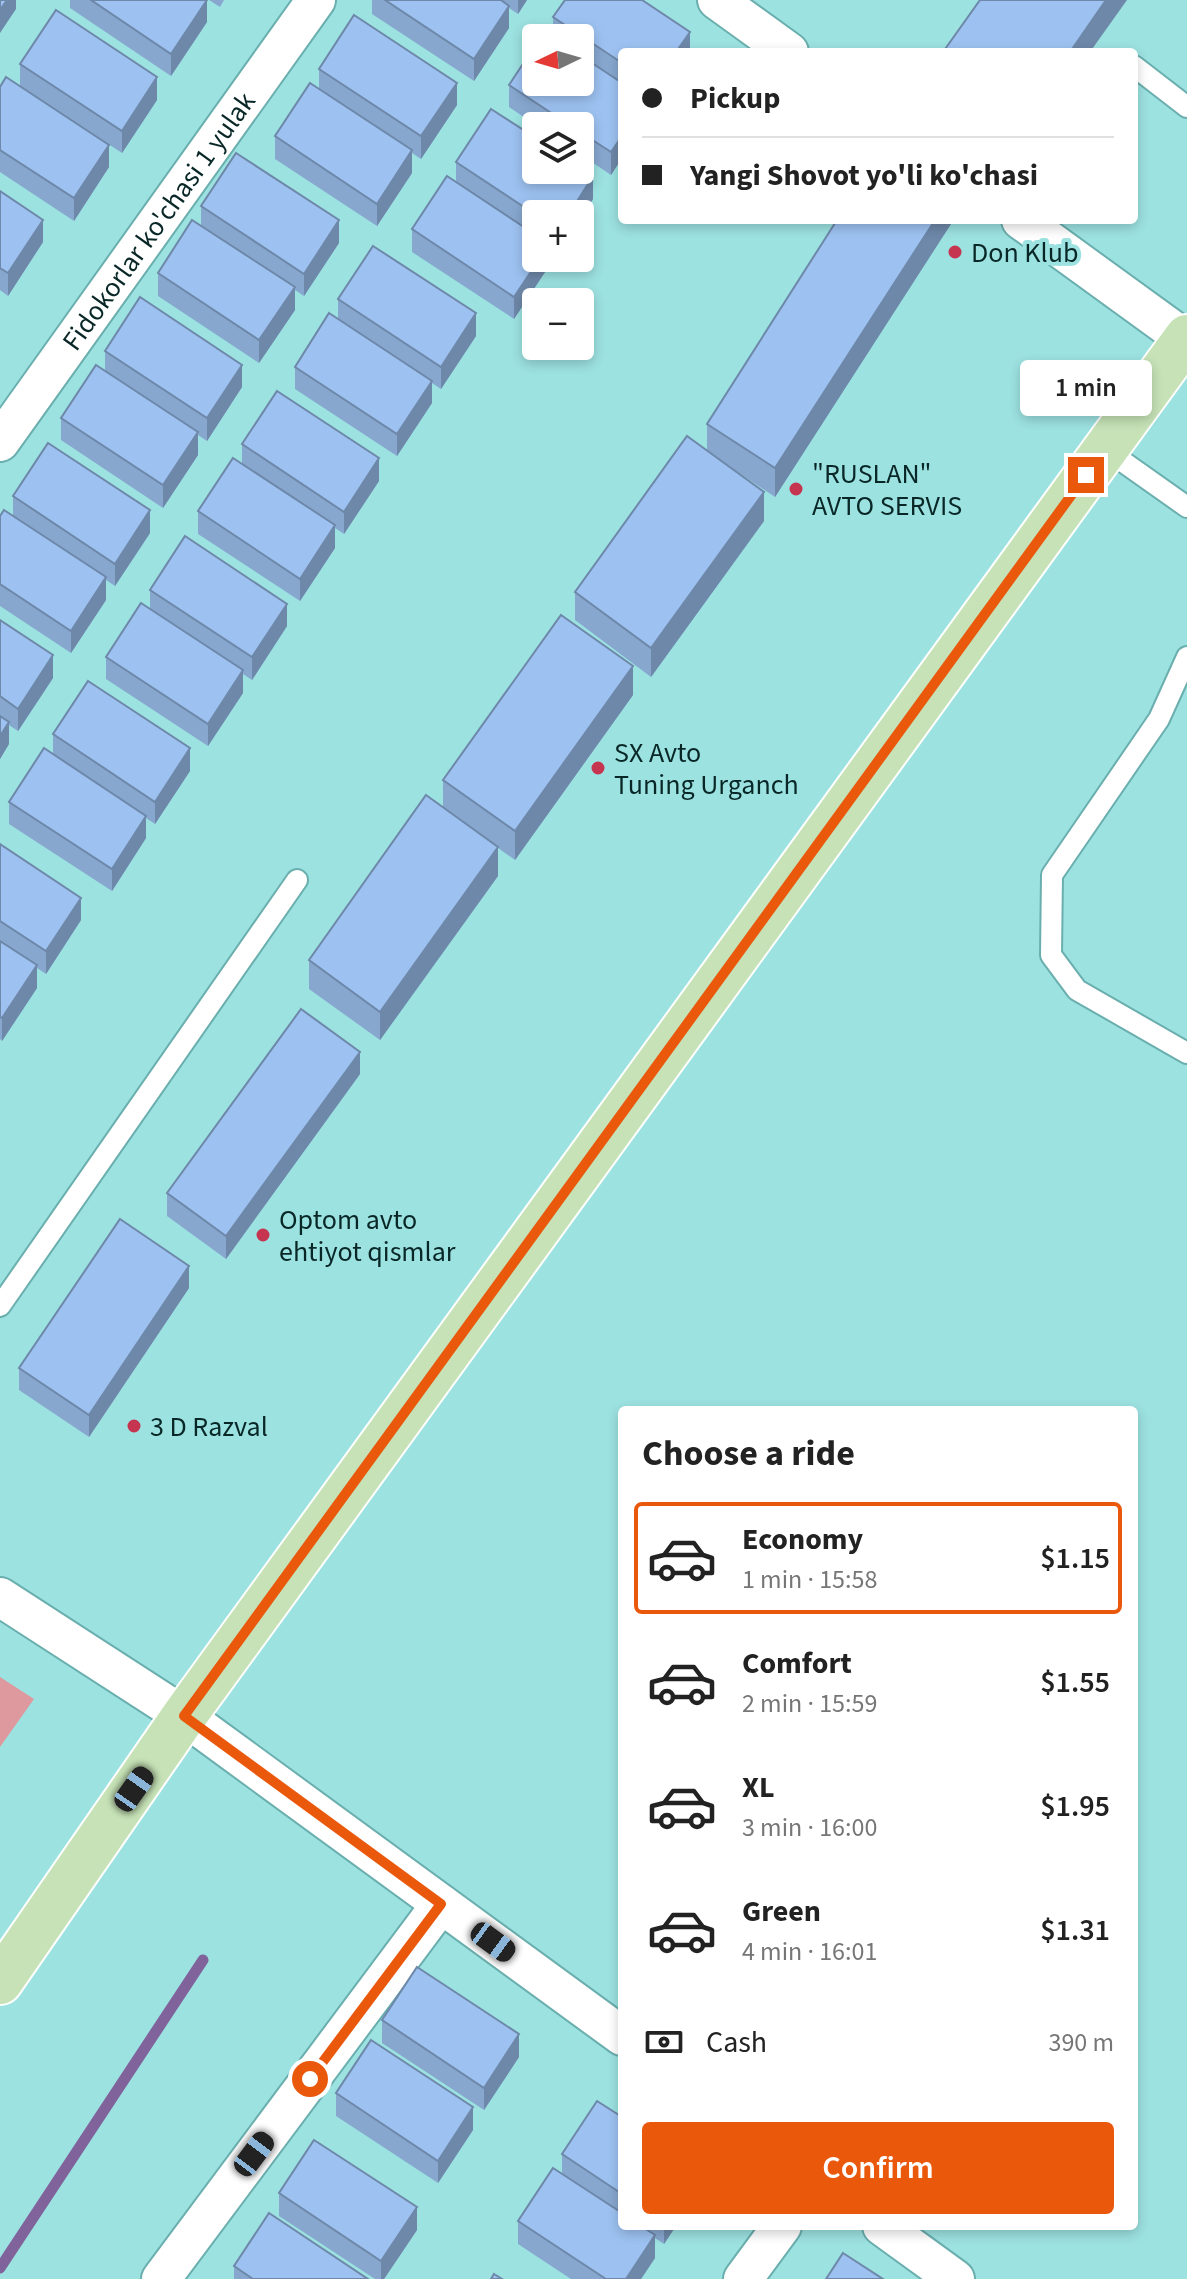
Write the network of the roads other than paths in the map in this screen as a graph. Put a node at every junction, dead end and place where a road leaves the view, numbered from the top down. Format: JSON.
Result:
{"nodes":[{"id":1,"x":316,"y":0,"type":"edge"},
{"id":2,"x":717,"y":0,"type":"edge"},
{"id":3,"x":783,"y":48,"type":"edge"},
{"id":4,"x":1138,"y":69,"type":"edge"},
{"id":5,"x":1187,"y":107,"type":"edge"},
{"id":6,"x":1027,"y":224,"type":"edge"},
{"id":7,"x":1186,"y":338,"type":"edge"},
{"id":8,"x":0,"y":442,"type":"edge"},
{"id":9,"x":1105,"y":449,"type":"junction"},
{"id":10,"x":1187,"y":507,"type":"edge"},
{"id":11,"x":1187,"y":657,"type":"edge"},
{"id":12,"x":297,"y":880,"type":"dead end"},
{"id":13,"x":1187,"y":1053,"type":"edge"},
{"id":14,"x":0,"y":1306,"type":"edge"},
{"id":15,"x":0,"y":1597,"type":"edge"},
{"id":16,"x":184,"y":1716,"type":"junction"},
{"id":17,"x":441,"y":1904,"type":"junction"},
{"id":18,"x":0,"y":1982,"type":"edge"},
{"id":19,"x":618,"y":2033,"type":"edge"},
{"id":20,"x":779,"y":2230,"type":"edge"},
{"id":21,"x":888,"y":2230,"type":"edge"},
{"id":22,"x":161,"y":2279,"type":"edge"},
{"id":23,"x":743,"y":2279,"type":"edge"},
{"id":24,"x":955,"y":2279,"type":"edge"}],
"edges":[{"from":1,"to":8,"type":"street","name":"Fidokorlar ko'chasi 1 yulak"},
{"from":2,"to":3,"type":"street"},
{"from":4,"to":5,"type":"lane"},
{"from":6,"to":7,"type":"street"},
{"from":7,"to":9,"type":"main road"},
{"from":9,"to":10,"type":"lane"},
{"from":9,"to":16,"type":"main road"},
{"from":11,"to":13,"type":"lane"},
{"from":12,"to":14,"type":"lane"},
{"from":15,"to":16,"type":"street"},
{"from":16,"to":17,"type":"street"},
{"from":16,"to":18,"type":"main road"},
{"from":17,"to":19,"type":"street"},
{"from":17,"to":22,"type":"street"},
{"from":20,"to":23,"type":"street"},
{"from":21,"to":24,"type":"street"}]}
